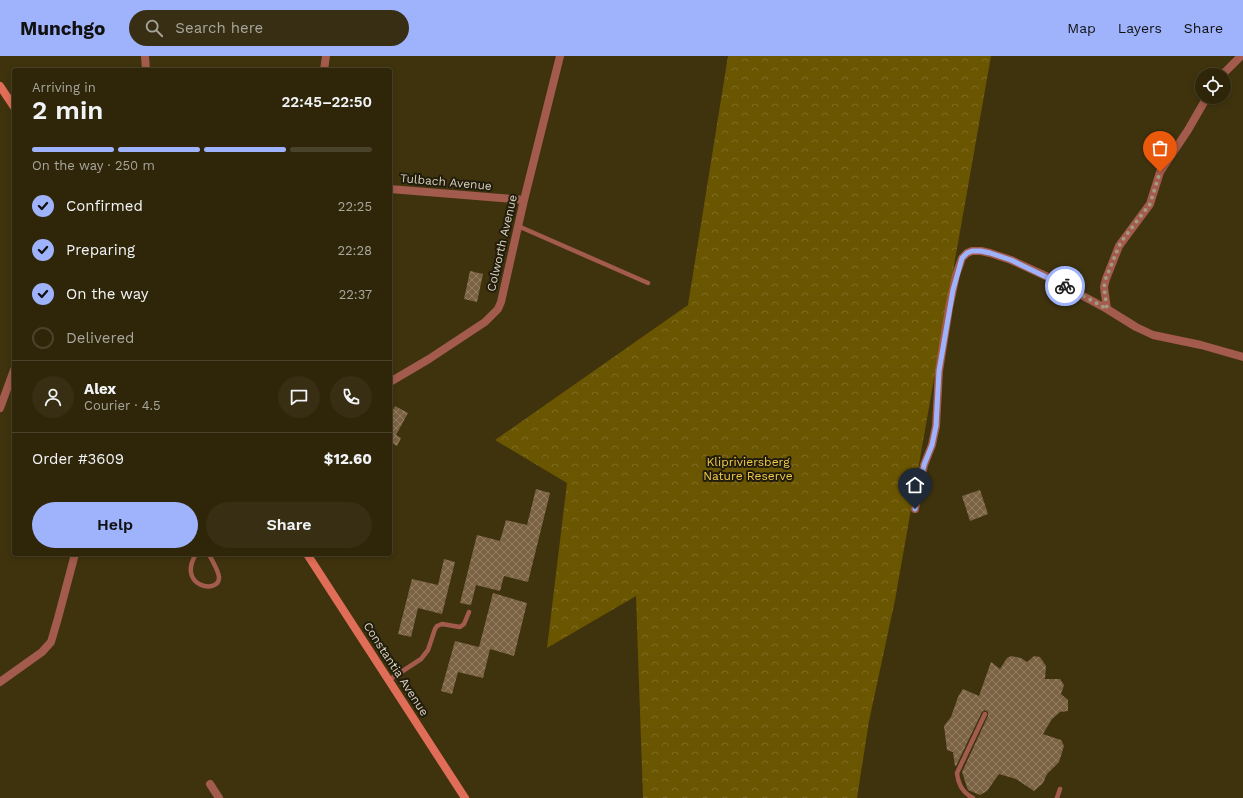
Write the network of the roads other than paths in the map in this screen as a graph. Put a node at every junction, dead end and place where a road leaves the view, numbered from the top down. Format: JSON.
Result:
{"nodes":[{"id":1,"x":145,"y":56,"type":"edge"},
{"id":2,"x":326,"y":56,"type":"edge"},
{"id":3,"x":560,"y":56,"type":"edge"},
{"id":4,"x":1242,"y":56,"type":"edge"},
{"id":5,"x":146,"y":68,"type":"edge"},
{"id":6,"x":324,"y":68,"type":"edge"},
{"id":7,"x":1229,"y":68,"type":"edge"},
{"id":8,"x":0,"y":86,"type":"edge"},
{"id":9,"x":12,"y":104,"type":"edge"},
{"id":10,"x":1203,"y":104,"type":"edge"},
{"id":11,"x":392,"y":189,"type":"edge"},
{"id":12,"x":524,"y":200,"type":"junction"},
{"id":13,"x":518,"y":226,"type":"junction"},
{"id":14,"x":648,"y":283,"type":"dead end"},
{"id":15,"x":1107,"y":309,"type":"junction"},
{"id":16,"x":1243,"y":357,"type":"edge"},
{"id":17,"x":12,"y":375,"type":"edge"},
{"id":18,"x":392,"y":381,"type":"edge"},
{"id":19,"x":0,"y":408,"type":"edge"},
{"id":20,"x":915,"y":509,"type":"dead end"},
{"id":21,"x":74,"y":556,"type":"edge"},
{"id":22,"x":195,"y":556,"type":"edge"},
{"id":23,"x":210,"y":556,"type":"edge"},
{"id":24,"x":308,"y":556,"type":"edge"},
{"id":25,"x":468,"y":612,"type":"dead end"},
{"id":26,"x":389,"y":680,"type":"junction"},
{"id":27,"x":0,"y":682,"type":"edge"},
{"id":28,"x":985,"y":714,"type":"dead end"},
{"id":29,"x":210,"y":784,"type":"dead end"},
{"id":30,"x":1060,"y":789,"type":"dead end"},
{"id":31,"x":219,"y":798,"type":"edge"},
{"id":32,"x":465,"y":798,"type":"edge"},
{"id":33,"x":973,"y":798,"type":"edge"},
{"id":34,"x":1057,"y":798,"type":"edge"}],
"edges":[{"from":1,"to":5,"type":"street"},
{"from":2,"to":6,"type":"street"},
{"from":3,"to":12,"type":"street","name":"Colworth Avenue"},
{"from":4,"to":7,"type":"street"},
{"from":8,"to":9,"type":"street"},
{"from":10,"to":15,"type":"street"},
{"from":11,"to":12,"type":"street","name":"Tulbach Avenue"},
{"from":12,"to":13,"type":"street","name":"Colworth Avenue"},
{"from":13,"to":14,"type":"lane"},
{"from":13,"to":18,"type":"street","name":"Colworth Avenue"},
{"from":15,"to":16,"type":"street"},
{"from":15,"to":20,"type":"street"},
{"from":17,"to":19,"type":"street"},
{"from":21,"to":27,"type":"street"},
{"from":22,"to":23,"type":"lane"},
{"from":24,"to":26,"type":"street","name":"Constantia Avenue"},
{"from":25,"to":26,"type":"lane"},
{"from":26,"to":32,"type":"street","name":"Constantia Avenue"},
{"from":28,"to":33,"type":"lane"},
{"from":29,"to":31,"type":"street"},
{"from":30,"to":34,"type":"lane"}]}
